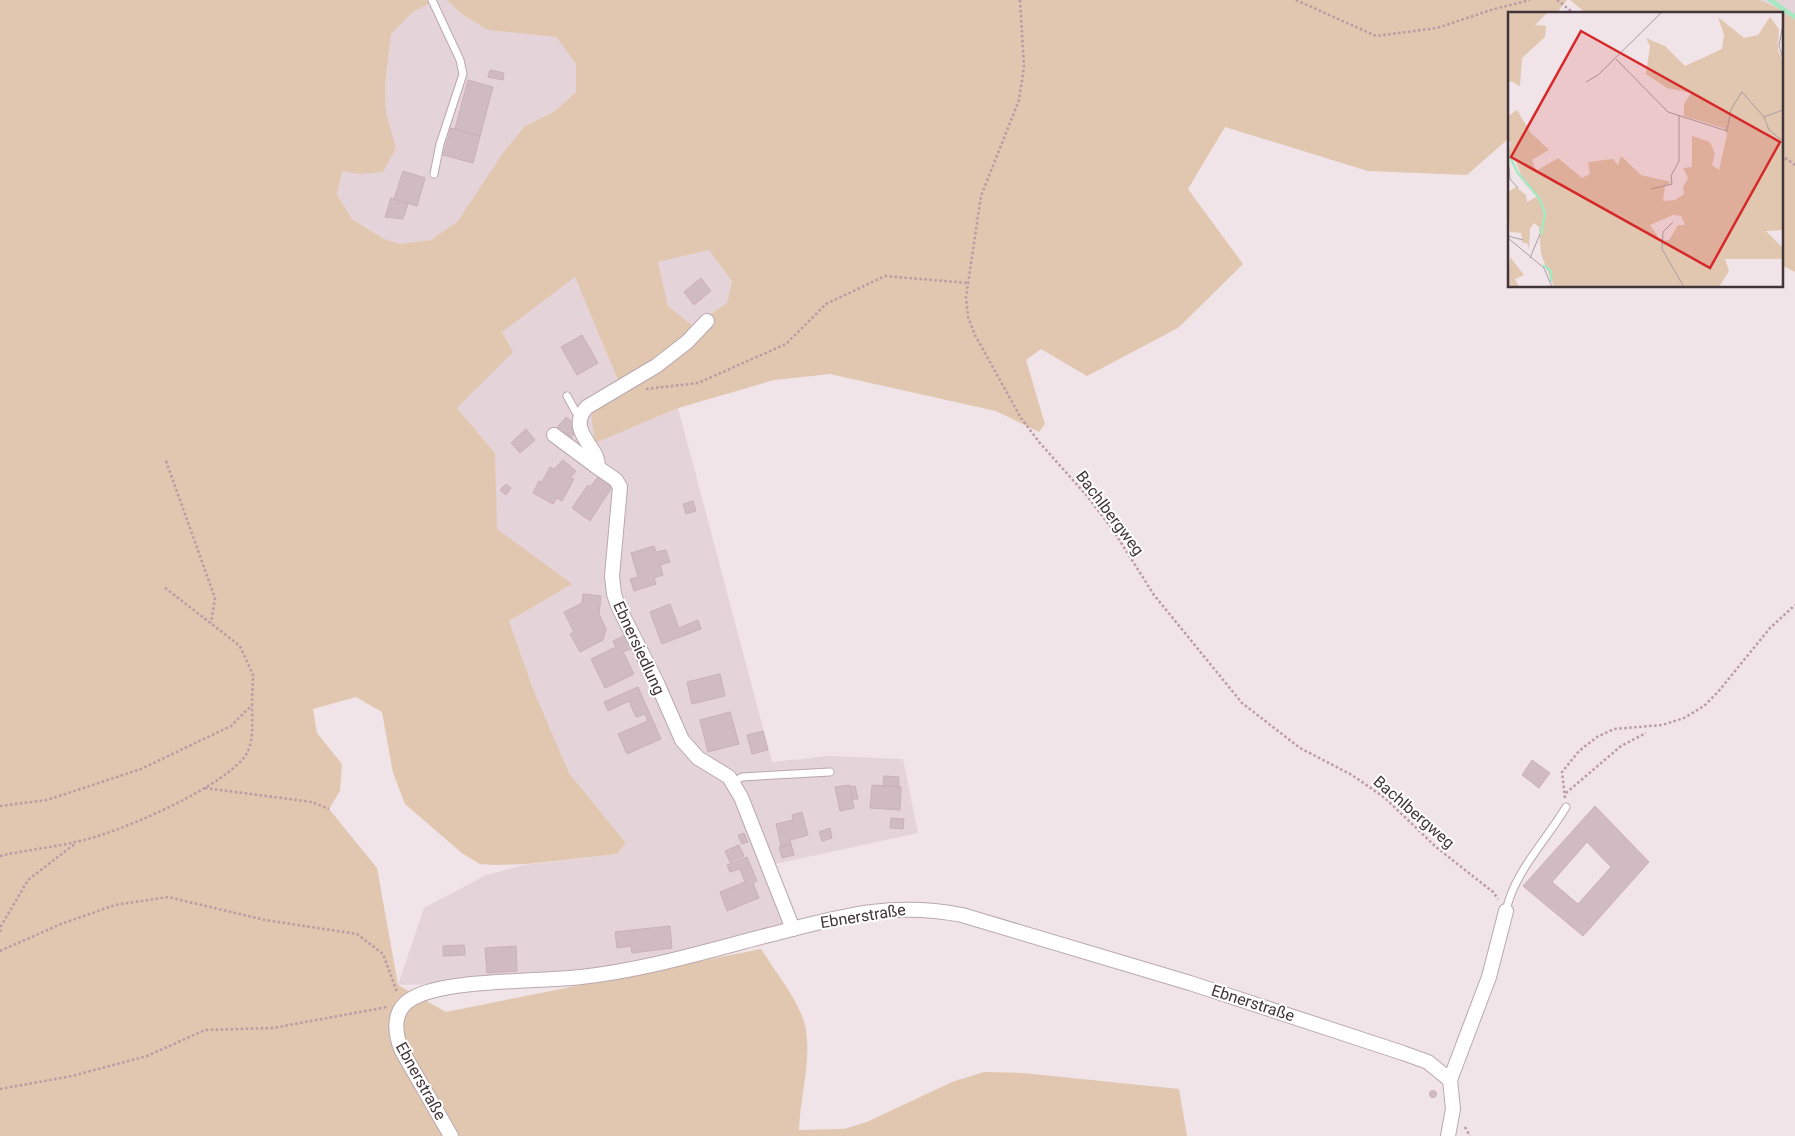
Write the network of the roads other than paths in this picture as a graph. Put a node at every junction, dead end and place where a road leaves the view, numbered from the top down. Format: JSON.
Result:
{"nodes":[{"id":1,"x":432,"y":0,"type":"edge"},
{"id":2,"x":434,"y":174,"type":"dead end"},
{"id":3,"x":707,"y":321,"type":"dead end"},
{"id":4,"x":567,"y":396,"type":"dead end"},
{"id":5,"x":581,"y":416,"type":"junction"},
{"id":6,"x":554,"y":435,"type":"dead end"},
{"id":7,"x":596,"y":467,"type":"junction"},
{"id":8,"x":830,"y":772,"type":"dead end"},
{"id":9,"x":733,"y":782,"type":"junction"},
{"id":10,"x":1566,"y":807,"type":"road end"},
{"id":11,"x":1506,"y":910,"type":"joint"},
{"id":12,"x":793,"y":929,"type":"junction"},
{"id":13,"x":1450,"y":1080,"type":"junction"},
{"id":14,"x":451,"y":1136,"type":"edge"},
{"id":15,"x":1448,"y":1136,"type":"edge"}],
"edges":[{"from":1,"to":2,"type":"lane"},
{"from":3,"to":5,"type":"street"},
{"from":4,"to":5,"type":"lane"},
{"from":5,"to":7,"type":"street"},
{"from":6,"to":7,"type":"street","name":"Ebnersiedlung"},
{"from":7,"to":9,"type":"street","name":"Ebnersiedlung"},
{"from":8,"to":9,"type":"lane"},
{"from":9,"to":12,"type":"street","name":"Ebnersiedlung"},
{"from":10,"to":11,"type":"lane"},
{"from":11,"to":13,"type":"street"},
{"from":12,"to":13,"type":"street","name":"Ebnerstraße"},
{"from":12,"to":14,"type":"street","name":"Ebnerstraße"},
{"from":13,"to":15,"type":"street"}]}
